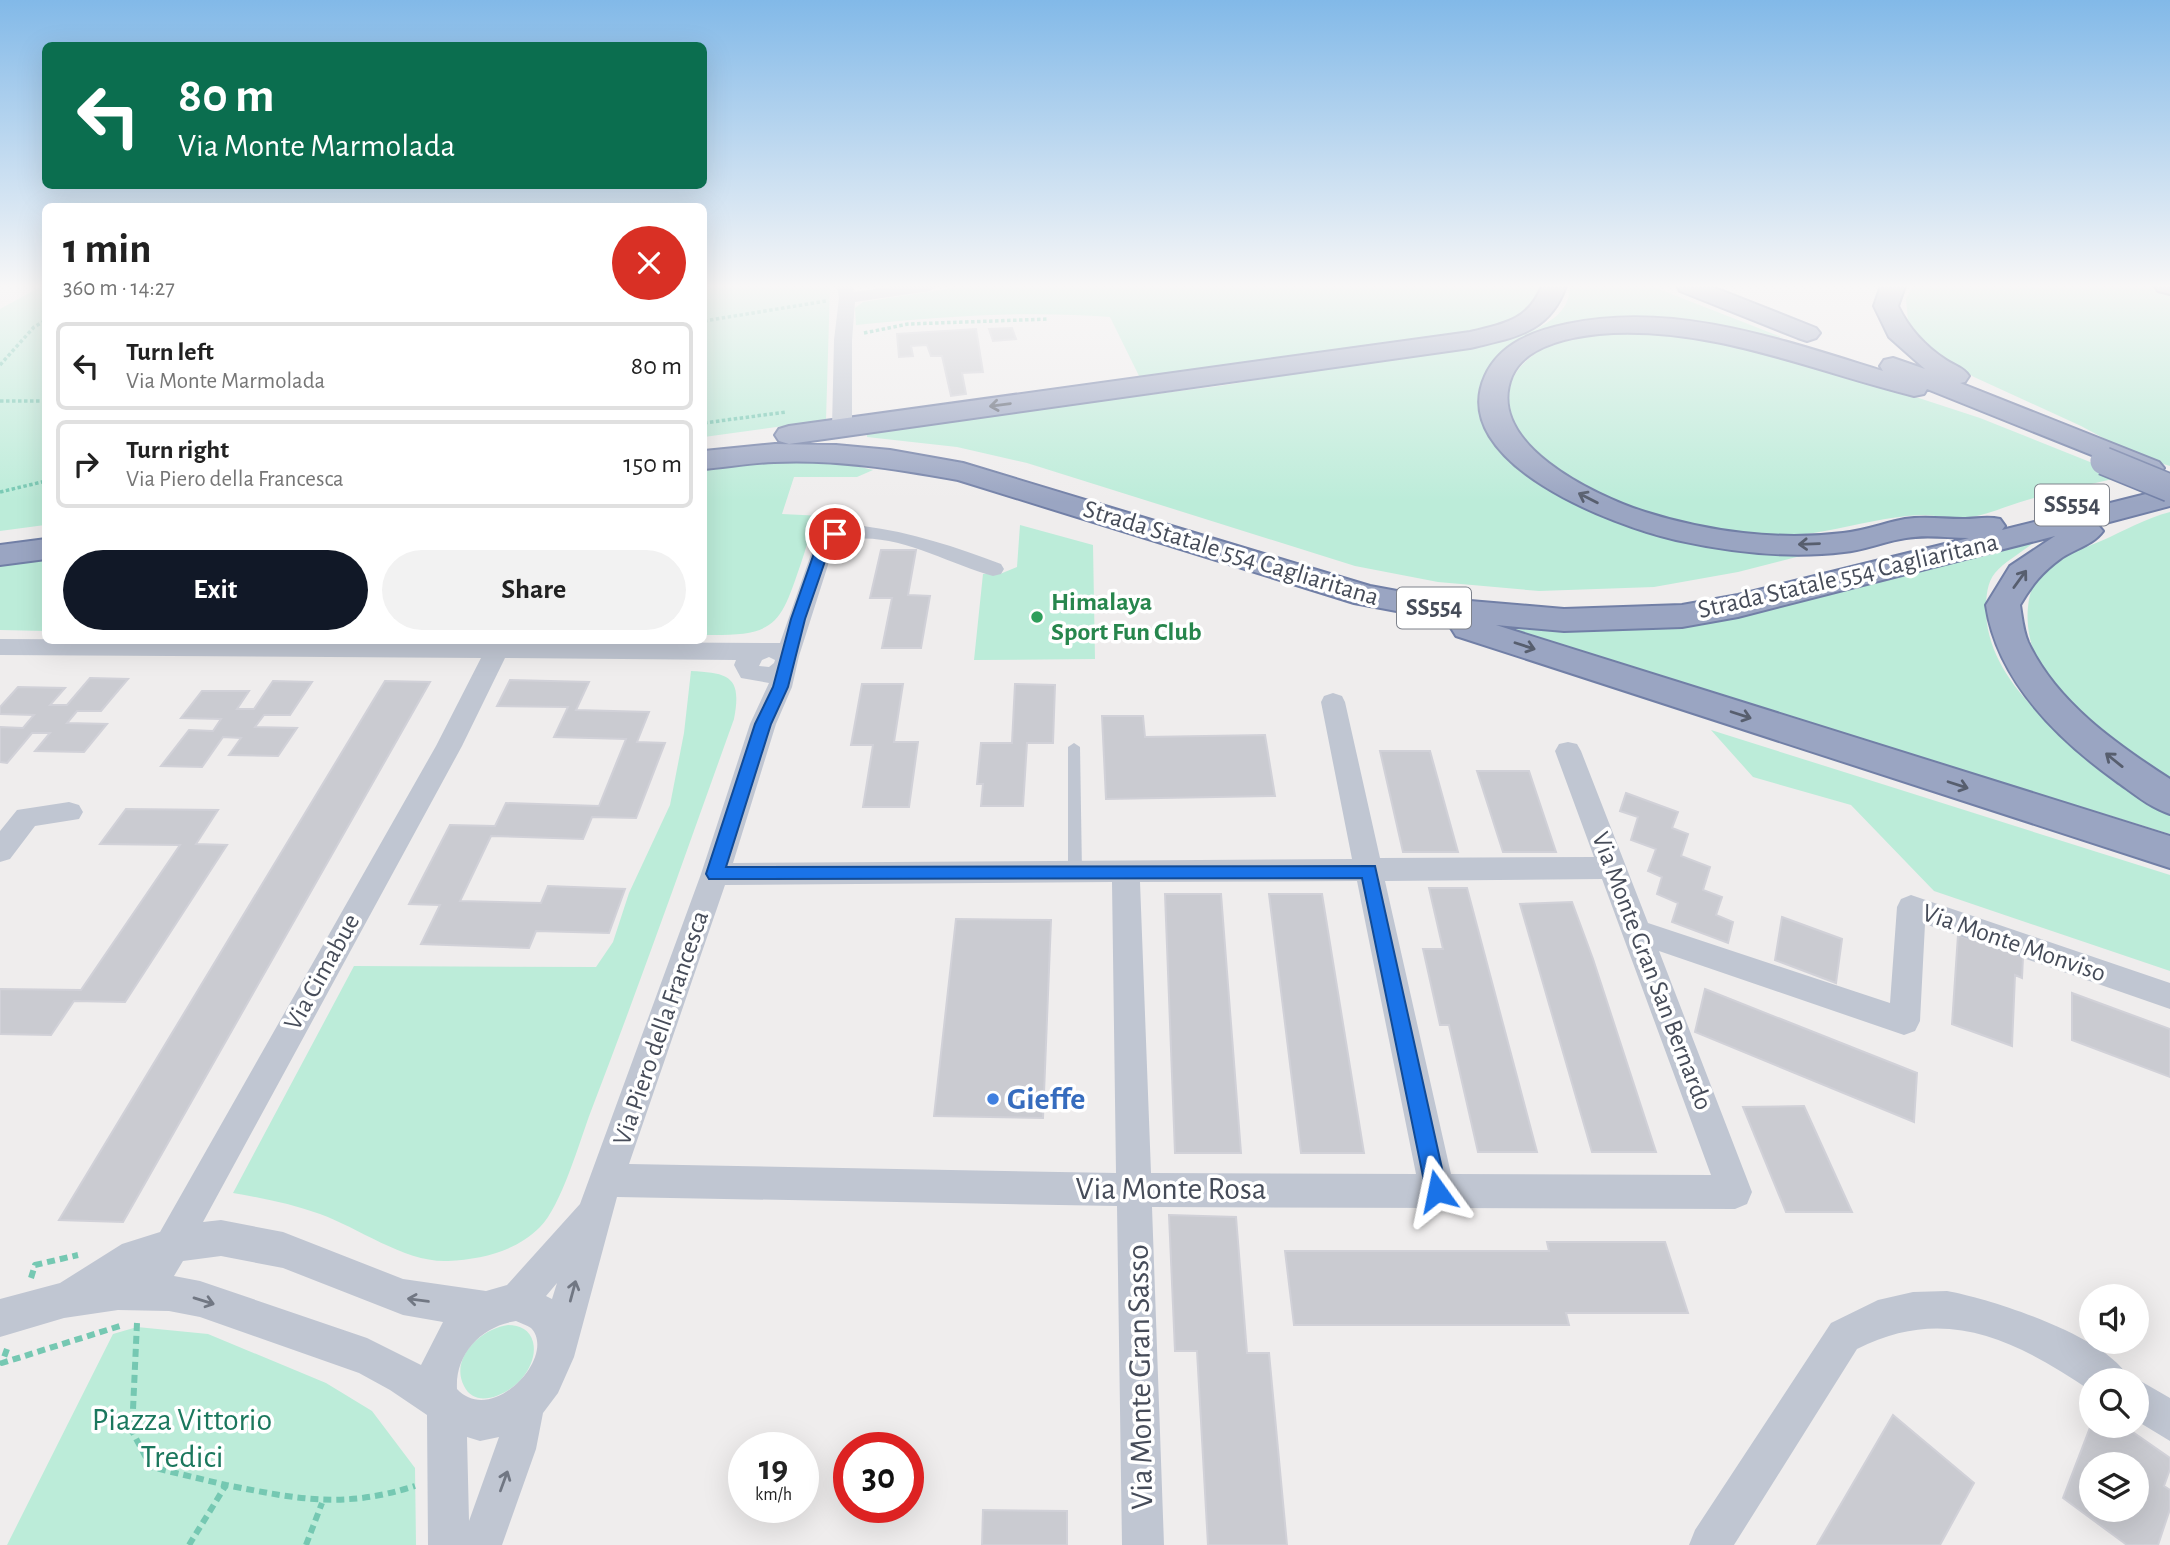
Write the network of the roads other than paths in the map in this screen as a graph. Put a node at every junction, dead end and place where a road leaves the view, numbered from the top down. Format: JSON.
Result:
{"nodes":[{"id":1,"x":843,"y":358,"type":"edge"},
{"id":2,"x":1339,"y":358,"type":"edge"},
{"id":3,"x":1511,"y":358,"type":"edge"},
{"id":4,"x":1815,"y":358,"type":"edge"},
{"id":5,"x":1843,"y":358,"type":"edge"},
{"id":6,"x":1857,"y":358,"type":"edge"},
{"id":7,"x":1928,"y":358,"type":"edge"},
{"id":8,"x":1913,"y":388,"type":"junction"},
{"id":9,"x":842,"y":427,"type":"junction"},
{"id":10,"x":707,"y":451,"type":"edge"},
{"id":11,"x":707,"y":451,"type":"edge"},
{"id":12,"x":707,"y":451,"type":"edge"},
{"id":13,"x":2111,"y":458,"type":"junction"},
{"id":14,"x":2170,"y":478,"type":"edge"},
{"id":15,"x":2170,"y":488,"type":"edge"},
{"id":16,"x":2170,"y":497,"type":"edge"},
{"id":17,"x":2133,"y":506,"type":"junction"},
{"id":18,"x":1973,"y":530,"type":"junction"},
{"id":19,"x":42,"y":539,"type":"edge"},
{"id":20,"x":0,"y":544,"type":"edge"},
{"id":21,"x":42,"y":550,"type":"edge"},
{"id":22,"x":0,"y":555,"type":"edge"},
{"id":23,"x":993,"y":569,"type":"dead end"},
{"id":24,"x":1366,"y":596,"type":"junction"},
{"id":25,"x":196,"y":644,"type":"edge"},
{"id":26,"x":402,"y":644,"type":"edge"},
{"id":27,"x":183,"y":649,"type":"junction"},
{"id":28,"x":2,"y":650,"type":"edge"},
{"id":29,"x":424,"y":651,"type":"junction"},
{"id":30,"x":497,"y":651,"type":"junction"},
{"id":31,"x":766,"y":661,"type":"junction"},
{"id":32,"x":1333,"y":702,"type":"dead end"},
{"id":33,"x":763,"y":724,"type":"junction"},
{"id":34,"x":1074,"y":747,"type":"dead end"},
{"id":35,"x":1568,"y":751,"type":"dead end"},
{"id":36,"x":2170,"y":799,"type":"edge"},
{"id":37,"x":69,"y":812,"type":"dead end"},
{"id":38,"x":0,"y":851,"type":"edge"},
{"id":39,"x":2170,"y":852,"type":"edge"},
{"id":40,"x":1613,"y":869,"type":"junction"},
{"id":41,"x":1369,"y":871,"type":"junction"},
{"id":42,"x":1126,"y":872,"type":"junction"},
{"id":43,"x":1075,"y":873,"type":"junction"},
{"id":44,"x":715,"y":874,"type":"junction"},
{"id":45,"x":1639,"y":932,"type":"junction"},
{"id":46,"x":2170,"y":996,"type":"edge"},
{"id":47,"x":1136,"y":1190,"type":"junction"},
{"id":48,"x":1437,"y":1191,"type":"junction"},
{"id":49,"x":1735,"y":1192,"type":"joint"},
{"id":50,"x":601,"y":1195,"type":"junction"},
{"id":51,"x":168,"y":1247,"type":"junction"},
{"id":52,"x":145,"y":1293,"type":"junction"},
{"id":53,"x":64,"y":1300,"type":"junction"},
{"id":54,"x":502,"y":1306,"type":"junction"},
{"id":55,"x":10,"y":1316,"type":"edge"},
{"id":56,"x":555,"y":1357,"type":"junction"},
{"id":57,"x":2092,"y":1368,"type":"edge"},
{"id":58,"x":525,"y":1403,"type":"junction"},
{"id":59,"x":446,"y":1405,"type":"junction"},
{"id":60,"x":2149,"y":1406,"type":"edge"},
{"id":61,"x":2170,"y":1421,"type":"edge"},
{"id":62,"x":449,"y":1545,"type":"edge"},
{"id":63,"x":481,"y":1545,"type":"edge"},
{"id":64,"x":1143,"y":1545,"type":"edge"},
{"id":65,"x":1710,"y":1545,"type":"edge"}],
"edges":[{"from":1,"to":9,"type":"street"},
{"from":2,"to":9,"type":"highway","one_way":true},
{"from":18,"to":3,"type":"highway","one_way":true},
{"from":4,"to":8,"type":"highway","one_way":true},
{"from":5,"to":8,"type":"highway"},
{"from":6,"to":13,"type":"highway"},
{"from":7,"to":13,"type":"highway"},
{"from":8,"to":13,"type":"highway"},
{"from":9,"to":10,"type":"highway"},
{"from":11,"to":18,"type":"highway","name":"Strada Statale 554 Cagliaritana","number":"SS554"},
{"from":12,"to":24,"type":"highway","name":"Strada Statale 554 Cagliaritana","number":"SS554"},
{"from":13,"to":14,"type":"highway"},
{"from":13,"to":15,"type":"highway","bridge":true},
{"from":14,"to":18,"type":"highway","number":"SS554"},
{"from":16,"to":17,"type":"highway","name":"Strada Statale 554 Cagliaritana","number":"SS554"},
{"from":17,"to":24,"type":"highway","name":"Strada Statale 554 Cagliaritana","number":"SS554"},
{"from":36,"to":17,"type":"highway","one_way":true},
{"from":19,"to":20,"type":"highway"},
{"from":21,"to":22,"type":"highway"},
{"from":23,"to":31,"type":"street","name":"Via Piero della Francesca"},
{"from":24,"to":39,"type":"highway","one_way":true},
{"from":25,"to":27,"type":"lane"},
{"from":26,"to":29,"type":"lane"},
{"from":27,"to":28,"type":"street"},
{"from":27,"to":29,"type":"street"},
{"from":29,"to":30,"type":"street"},
{"from":30,"to":31,"type":"street"},
{"from":30,"to":51,"type":"street","name":"Via Cimabue"},
{"from":31,"to":33,"type":"street","name":"Via Piero della Francesca"},
{"from":31,"to":33,"type":"street","name":"Via Piero della Francesca"},
{"from":32,"to":41,"type":"street"},
{"from":33,"to":44,"type":"street","name":"Via Piero della Francesca"},
{"from":34,"to":43,"type":"lane"},
{"from":35,"to":40,"type":"street","name":"Via Monte Gran San Bernardo"},
{"from":37,"to":38,"type":"street"},
{"from":40,"to":41,"type":"street"},
{"from":40,"to":45,"type":"street","name":"Via Monte Gran San Bernardo"},
{"from":41,"to":42,"type":"street"},
{"from":41,"to":48,"type":"street"},
{"from":42,"to":43,"type":"street"},
{"from":42,"to":47,"type":"street","name":"Via Monte Gran Sasso"},
{"from":43,"to":44,"type":"street"},
{"from":44,"to":50,"type":"street","name":"Via Piero della Francesca"},
{"from":45,"to":46,"type":"street","name":"Via Monte Monviso"},
{"from":45,"to":49,"type":"street","name":"Via Monte Gran San Bernardo"},
{"from":47,"to":48,"type":"street","name":"Via Monte Rosa"},
{"from":47,"to":50,"type":"street","name":"Via Monte Rosa"},
{"from":47,"to":64,"type":"street","name":"Via Monte Gran Sasso"},
{"from":48,"to":49,"type":"street","name":"Via Monte Rosa"},
{"from":50,"to":54,"type":"street","name":"Via Piero della Francesca"},
{"from":56,"to":50,"type":"street","name":"Via Piero della Francesca","one_way":true},
{"from":51,"to":52,"type":"street","name":"Via Cimabue"},
{"from":51,"to":53,"type":"street"},
{"from":54,"to":51,"type":"street","one_way":true},
{"from":52,"to":53,"type":"street"},
{"from":52,"to":59,"type":"street","one_way":true},
{"from":53,"to":55,"type":"street"},
{"from":54,"to":56,"type":"street"},
{"from":54,"to":59,"type":"street","name":"Via Piero della Francesca"},
{"from":56,"to":58,"type":"street","name":"Via Piero della Francesca"},
{"from":57,"to":65,"type":"street"},
{"from":58,"to":59,"type":"street","name":"Via Piero della Francesca"},
{"from":63,"to":58,"type":"street","name":"Via Piero della Francesca","one_way":true},
{"from":59,"to":62,"type":"street","name":"Via Piero della Francesca"},
{"from":60,"to":61,"type":"street"}]}
